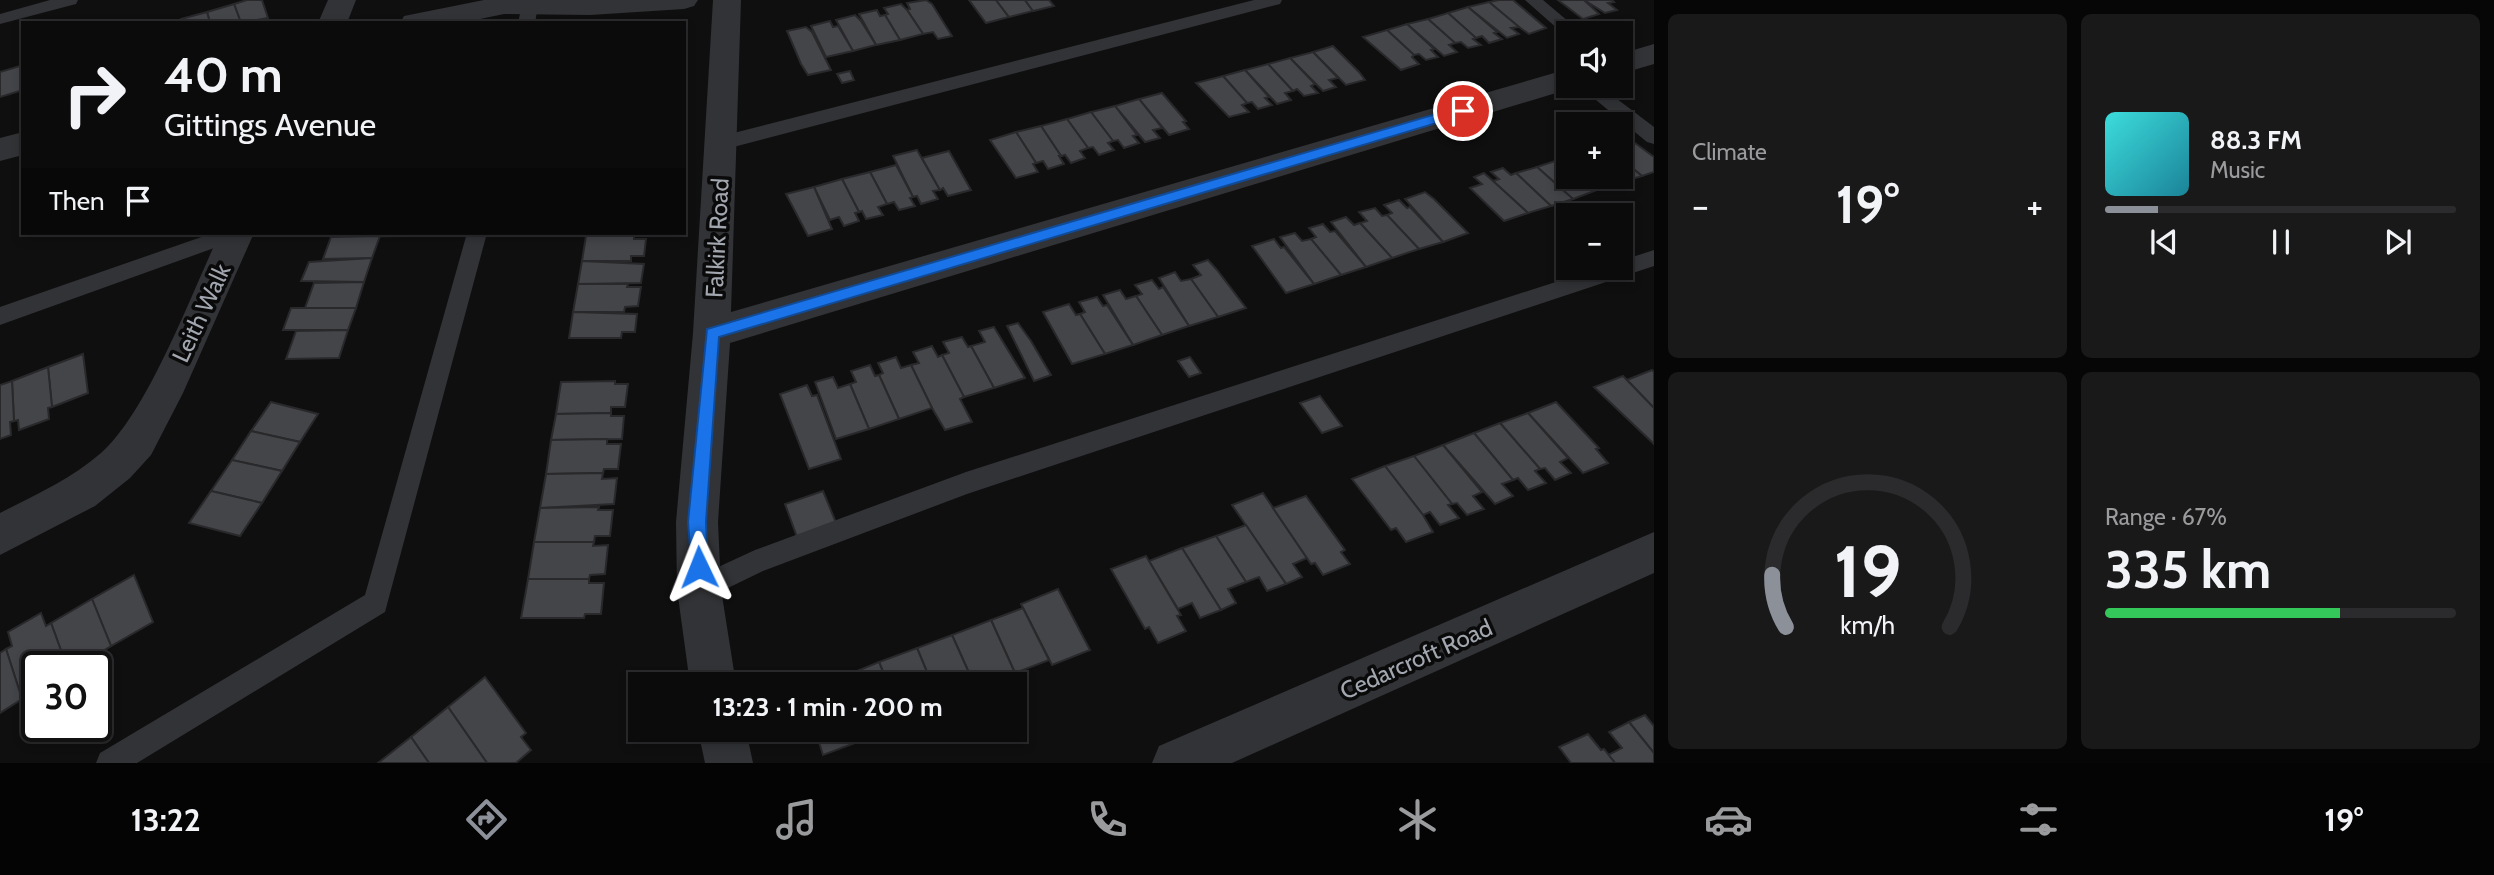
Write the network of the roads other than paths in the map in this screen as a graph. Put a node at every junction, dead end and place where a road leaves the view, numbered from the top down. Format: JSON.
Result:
{"nodes":[{"id":1,"x":71,"y":0,"type":"edge"},
{"id":2,"x":342,"y":0,"type":"edge"},
{"id":3,"x":684,"y":0,"type":"edge"},
{"id":4,"x":727,"y":0,"type":"edge"},
{"id":5,"x":1273,"y":0,"type":"edge"},
{"id":6,"x":1533,"y":0,"type":"edge"},
{"id":7,"x":529,"y":9,"type":"edge"},
{"id":8,"x":0,"y":19,"type":"edge"},
{"id":9,"x":333,"y":21,"type":"edge"},
{"id":10,"x":423,"y":21,"type":"edge"},
{"id":11,"x":1558,"y":21,"type":"edge"},
{"id":12,"x":1654,"y":54,"type":"edge"},
{"id":13,"x":1633,"y":60,"type":"edge"},
{"id":14,"x":1556,"y":83,"type":"edge"},
{"id":15,"x":1604,"y":98,"type":"edge"},
{"id":16,"x":1654,"y":137,"type":"edge"},
{"id":17,"x":722,"y":143,"type":"junction"},
{"id":18,"x":21,"y":145,"type":"edge"},
{"id":19,"x":0,"y":150,"type":"edge"},
{"id":20,"x":230,"y":235,"type":"edge"},
{"id":21,"x":235,"y":235,"type":"edge"},
{"id":22,"x":476,"y":235,"type":"edge"},
{"id":23,"x":1654,"y":258,"type":"edge"},
{"id":24,"x":0,"y":316,"type":"edge"},
{"id":25,"x":712,"y":333,"type":"junction"},
{"id":26,"x":0,"y":535,"type":"edge"},
{"id":27,"x":1654,"y":552,"type":"edge"},
{"id":28,"x":699,"y":589,"type":"junction"},
{"id":29,"x":711,"y":672,"type":"edge"},
{"id":30,"x":725,"y":742,"type":"edge"},
{"id":31,"x":110,"y":763,"type":"edge"},
{"id":32,"x":729,"y":763,"type":"edge"},
{"id":33,"x":1176,"y":763,"type":"edge"}],
"edges":[{"from":1,"to":8,"type":"lane"},
{"from":2,"to":9,"type":"street"},
{"from":3,"to":7,"type":"street"},
{"from":4,"to":17,"type":"street","name":"Falkirk Road"},
{"from":5,"to":17,"type":"lane"},
{"from":6,"to":11,"type":"lane"},
{"from":7,"to":10,"type":"street"},
{"from":12,"to":13,"type":"street"},
{"from":14,"to":25,"type":"street"},
{"from":15,"to":16,"type":"lane"},
{"from":17,"to":25,"type":"street","name":"Falkirk Road"},
{"from":18,"to":19,"type":"street"},
{"from":20,"to":24,"type":"lane"},
{"from":21,"to":26,"type":"street","name":"Leith Walk"},
{"from":22,"to":31,"type":"lane"},
{"from":23,"to":28,"type":"lane"},
{"from":25,"to":28,"type":"street","name":"Falkirk Road"},
{"from":27,"to":33,"type":"street","name":"Cedarcroft Road"},
{"from":28,"to":29,"type":"street","name":"Falkirk Road"},
{"from":30,"to":32,"type":"street"}]}
